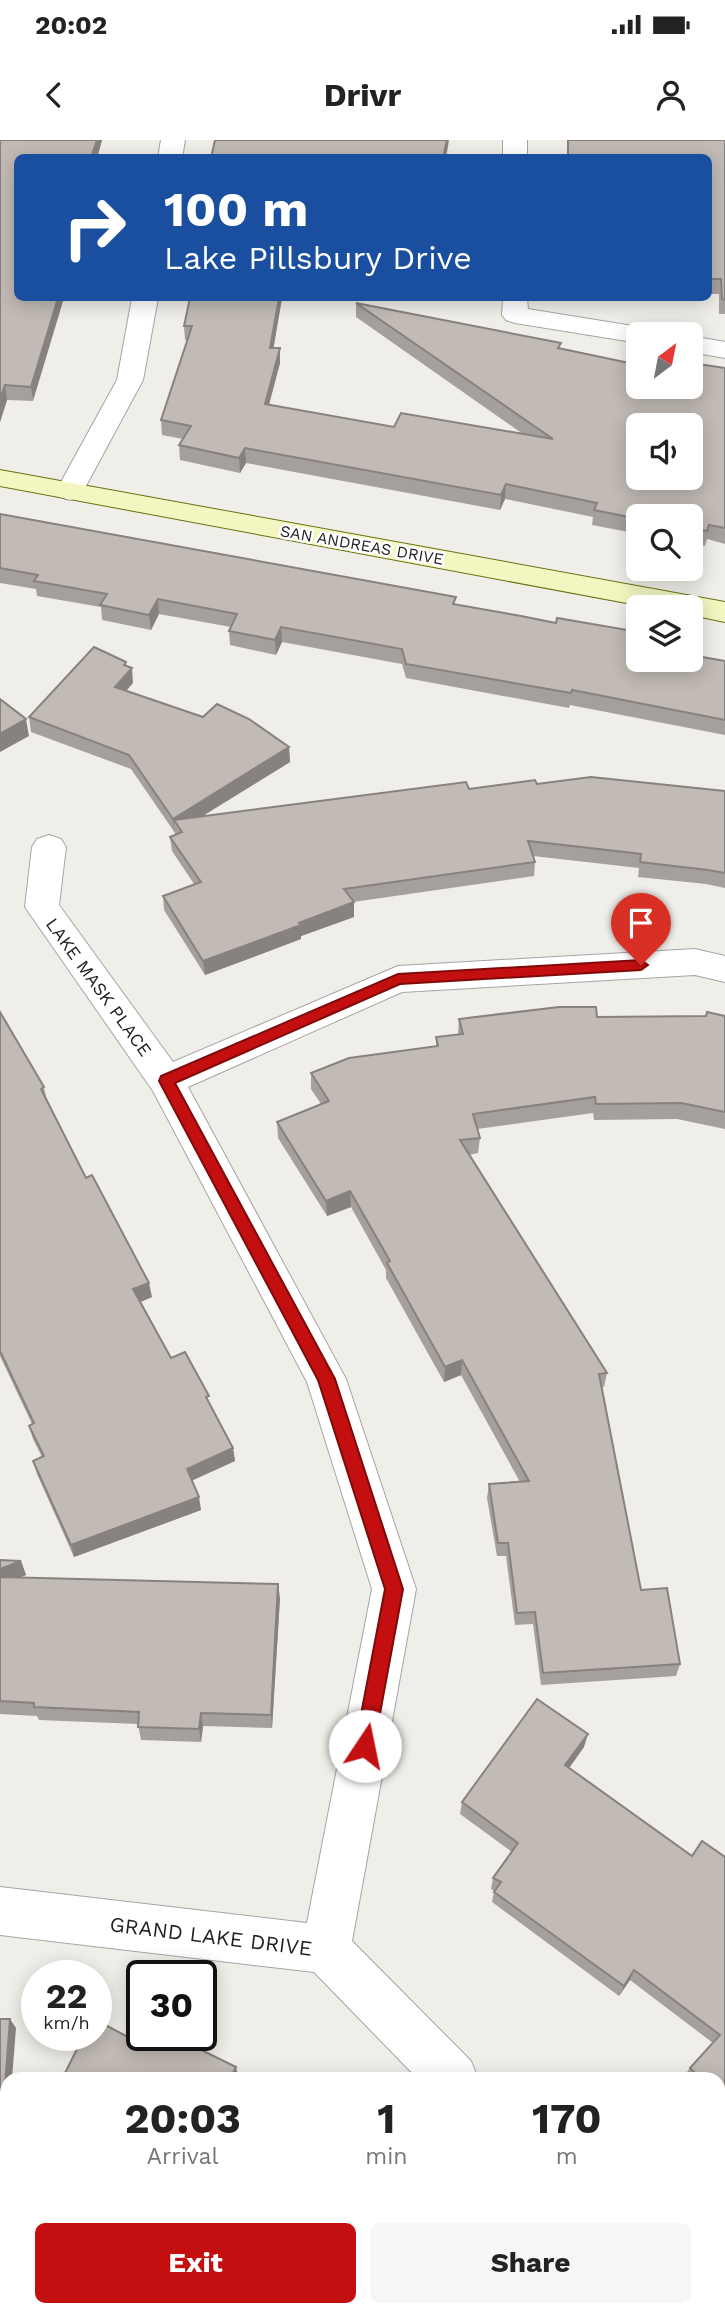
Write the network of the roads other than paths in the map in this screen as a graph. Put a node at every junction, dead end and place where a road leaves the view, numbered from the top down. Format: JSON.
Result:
{"nodes":[{"id":1,"x":144,"y":301,"type":"edge"},
{"id":2,"x":515,"y":306,"type":"edge"},
{"id":3,"x":626,"y":332,"type":"edge"},
{"id":4,"x":704,"y":346,"type":"edge"},
{"id":5,"x":725,"y":350,"type":"edge"},
{"id":6,"x":0,"y":478,"type":"edge"},
{"id":7,"x":70,"y":491,"type":"junction"},
{"id":8,"x":725,"y":612,"type":"edge"},
{"id":9,"x":49,"y":847,"type":"dead end"},
{"id":10,"x":725,"y":969,"type":"edge"},
{"id":11,"x":166,"y":1081,"type":"junction"},
{"id":12,"x":0,"y":1911,"type":"edge"},
{"id":13,"x":326,"y":1949,"type":"junction"},
{"id":14,"x":446,"y":2072,"type":"edge"}],
"edges":[{"from":1,"to":7,"type":"street"},
{"from":2,"to":3,"type":"street"},
{"from":4,"to":5,"type":"street"},
{"from":6,"to":7,"type":"street","name":"SAN ANDREAS DRIVE"},
{"from":7,"to":8,"type":"street","name":"SAN ANDREAS DRIVE"},
{"from":9,"to":11,"type":"street","name":"LAKE MASK PLACE"},
{"from":10,"to":11,"type":"street"},
{"from":11,"to":13,"type":"street","name":"LAKE MASK PLACE"},
{"from":12,"to":13,"type":"street","name":"GRAND LAKE DRIVE"},
{"from":13,"to":14,"type":"street","name":"GRAND LAKE DRIVE"}]}
